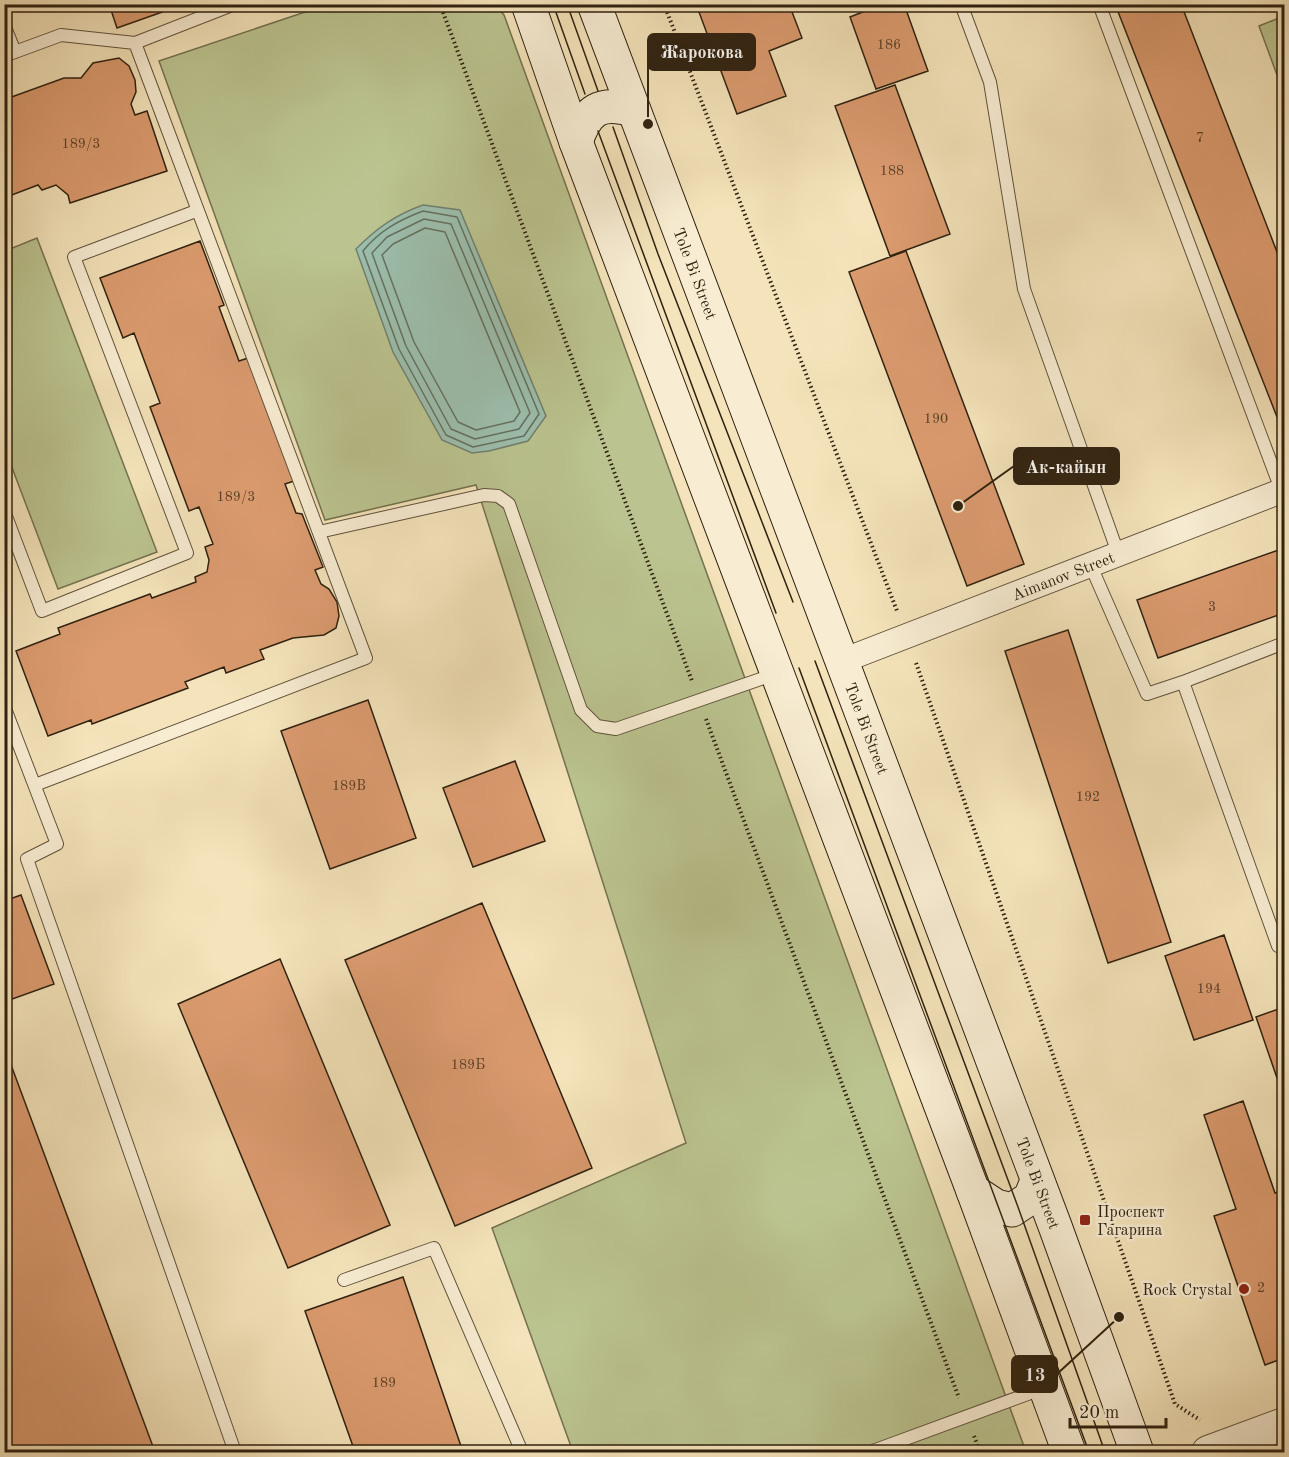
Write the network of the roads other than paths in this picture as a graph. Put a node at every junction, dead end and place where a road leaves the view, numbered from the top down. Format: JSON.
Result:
{"nodes":[{"id":1,"x":235,"y":4,"type":"edge"},
{"id":2,"x":528,"y":4,"type":"edge"},
{"id":3,"x":594,"y":4,"type":"edge"},
{"id":4,"x":961,"y":4,"type":"edge"},
{"id":5,"x":1099,"y":4,"type":"edge"},
{"id":6,"x":4,"y":25,"type":"edge"},
{"id":7,"x":135,"y":43,"type":"junction"},
{"id":8,"x":10,"y":54,"type":"edge"},
{"id":9,"x":633,"y":110,"type":"junction"},
{"id":10,"x":576,"y":142,"type":"junction"},
{"id":11,"x":196,"y":211,"type":"junction"},
{"id":12,"x":1283,"y":491,"type":"edge"},
{"id":13,"x":4,"y":511,"type":"edge"},
{"id":14,"x":320,"y":532,"type":"junction"},
{"id":15,"x":1118,"y":553,"type":"junction"},
{"id":16,"x":1090,"y":564,"type":"junction"},
{"id":17,"x":1284,"y":643,"type":"edge"},
{"id":18,"x":842,"y":661,"type":"junction"},
{"id":19,"x":775,"y":674,"type":"junction"},
{"id":20,"x":1183,"y":682,"type":"junction"},
{"id":21,"x":4,"y":706,"type":"edge"},
{"id":22,"x":35,"y":785,"type":"junction"},
{"id":23,"x":1284,"y":944,"type":"edge"},
{"id":24,"x":1037,"y":1181,"type":"junction"},
{"id":25,"x":973,"y":1191,"type":"junction"},
{"id":26,"x":344,"y":1280,"type":"dead end"},
{"id":27,"x":1045,"y":1388,"type":"junction"},
{"id":28,"x":1284,"y":1424,"type":"edge"},
{"id":29,"x":236,"y":1452,"type":"edge"},
{"id":30,"x":522,"y":1452,"type":"edge"},
{"id":31,"x":870,"y":1452,"type":"edge"},
{"id":32,"x":1069,"y":1452,"type":"edge"},
{"id":33,"x":1137,"y":1452,"type":"edge"},
{"id":34,"x":1208,"y":1452,"type":"edge"}],
"edges":[{"from":1,"to":7,"type":"lane"},
{"from":2,"to":10,"type":"main road"},
{"from":3,"to":9,"type":"main road","name":"Tole Bi Street"},
{"from":4,"to":15,"type":"lane"},
{"from":5,"to":12,"type":"lane"},
{"from":6,"to":8,"type":"lane"},
{"from":7,"to":8,"type":"lane"},
{"from":7,"to":11,"type":"lane"},
{"from":9,"to":10,"type":"main road"},
{"from":9,"to":18,"type":"main road","name":"Tole Bi Street"},
{"from":10,"to":19,"type":"main road"},
{"from":11,"to":13,"type":"lane"},
{"from":11,"to":14,"type":"lane"},
{"from":12,"to":15,"type":"street","name":"Aimanov Street"},
{"from":14,"to":19,"type":"lane"},
{"from":14,"to":22,"type":"lane"},
{"from":15,"to":16,"type":"street","name":"Aimanov Street"},
{"from":16,"to":18,"type":"street","name":"Aimanov Street"},
{"from":16,"to":20,"type":"lane"},
{"from":17,"to":20,"type":"lane"},
{"from":18,"to":24,"type":"main road","name":"Tole Bi Street"},
{"from":19,"to":25,"type":"main road"},
{"from":20,"to":23,"type":"lane"},
{"from":21,"to":22,"type":"lane"},
{"from":22,"to":29,"type":"lane"},
{"from":24,"to":25,"type":"main road"},
{"from":24,"to":33,"type":"main road","name":"Tole Bi Street"},
{"from":25,"to":27,"type":"main road"},
{"from":26,"to":30,"type":"lane"},
{"from":27,"to":31,"type":"lane"},
{"from":27,"to":32,"type":"main road"},
{"from":28,"to":34,"type":"street"}]}
